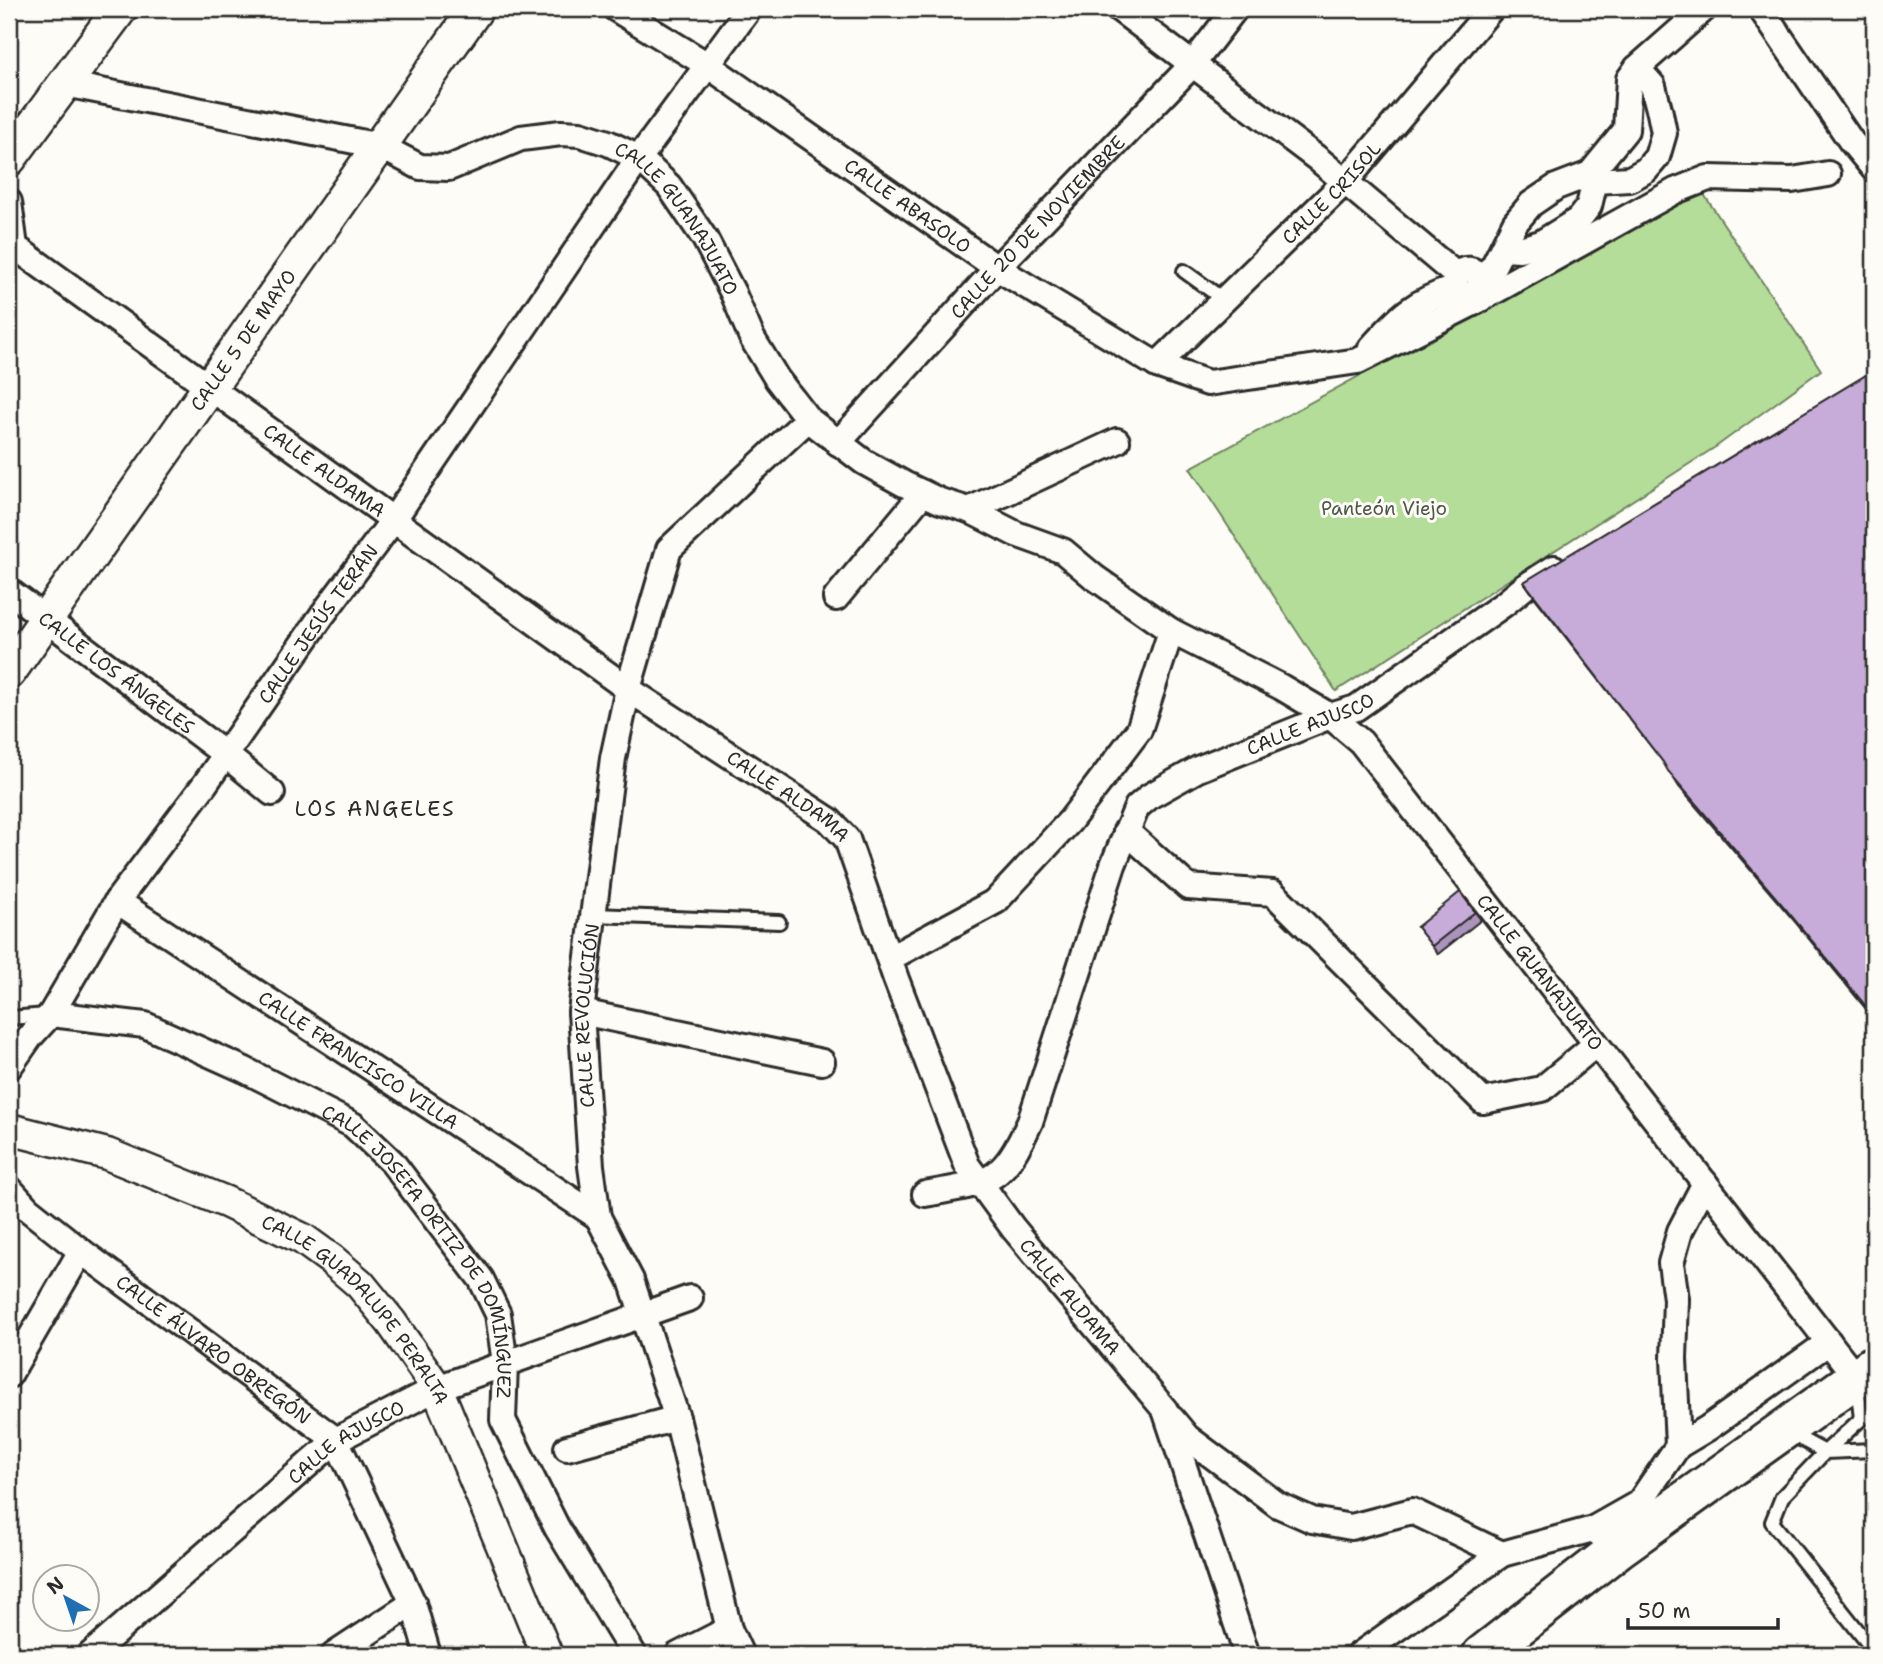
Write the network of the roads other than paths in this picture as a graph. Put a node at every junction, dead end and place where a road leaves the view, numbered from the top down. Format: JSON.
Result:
{"nodes":[{"id":1,"x":120,"y":9,"type":"edge"},
{"id":2,"x":476,"y":9,"type":"edge"},
{"id":3,"x":616,"y":9,"type":"edge"},
{"id":4,"x":749,"y":9,"type":"edge"},
{"id":5,"x":1119,"y":9,"type":"edge"},
{"id":6,"x":1235,"y":9,"type":"edge"},
{"id":7,"x":1492,"y":9,"type":"edge"},
{"id":8,"x":1704,"y":9,"type":"edge"},
{"id":9,"x":1761,"y":9,"type":"edge"},
{"id":10,"x":706,"y":64,"type":"junction"},
{"id":11,"x":1192,"y":65,"type":"junction"},
{"id":12,"x":1637,"y":68,"type":"junction"},
{"id":13,"x":65,"y":84,"type":"junction"},
{"id":14,"x":1626,"y":130,"type":"junction"},
{"id":15,"x":1664,"y":132,"type":"junction"},
{"id":16,"x":380,"y":146,"type":"junction"},
{"id":17,"x":639,"y":158,"type":"junction"},
{"id":18,"x":9,"y":159,"type":"edge"},
{"id":19,"x":1874,"y":169,"type":"edge"},
{"id":20,"x":1828,"y":174,"type":"dead end"},
{"id":21,"x":1592,"y":178,"type":"junction"},
{"id":22,"x":1345,"y":181,"type":"junction"},
{"id":23,"x":9,"y":202,"type":"edge"},
{"id":24,"x":1503,"y":248,"type":"junction"},
{"id":25,"x":997,"y":268,"type":"junction"},
{"id":26,"x":1184,"y":271,"type":"dead end"},
{"id":27,"x":1464,"y":280,"type":"junction"},
{"id":28,"x":1224,"y":300,"type":"junction"},
{"id":29,"x":1358,"y":361,"type":"junction"},
{"id":30,"x":1157,"y":365,"type":"junction"},
{"id":31,"x":210,"y":388,"type":"junction"},
{"id":32,"x":808,"y":419,"type":"junction"},
{"id":33,"x":1117,"y":442,"type":"dead end"},
{"id":34,"x":838,"y":443,"type":"junction"},
{"id":35,"x":923,"y":494,"type":"junction"},
{"id":36,"x":969,"y":510,"type":"junction"},
{"id":37,"x":394,"y":519,"type":"junction"},
{"id":38,"x":1572,"y":558,"type":"edge"},
{"id":39,"x":9,"y":591,"type":"edge"},
{"id":40,"x":836,"y":598,"type":"dead end"},
{"id":41,"x":46,"y":618,"type":"junction"},
{"id":42,"x":1171,"y":631,"type":"junction"},
{"id":43,"x":9,"y":672,"type":"edge"},
{"id":44,"x":628,"y":689,"type":"junction"},
{"id":45,"x":1330,"y":716,"type":"junction"},
{"id":46,"x":226,"y":755,"type":"junction"},
{"id":47,"x":272,"y":793,"type":"dead end"},
{"id":48,"x":1126,"y":831,"type":"junction"},
{"id":49,"x":117,"y":901,"type":"junction"},
{"id":50,"x":594,"y":915,"type":"junction"},
{"id":51,"x":779,"y":922,"type":"dead end"},
{"id":52,"x":890,"y":958,"type":"junction"},
{"id":53,"x":581,"y":1012,"type":"junction"},
{"id":54,"x":51,"y":1014,"type":"junction"},
{"id":55,"x":9,"y":1018,"type":"edge"},
{"id":56,"x":1596,"y":1044,"type":"junction"},
{"id":57,"x":822,"y":1062,"type":"dead end"},
{"id":58,"x":9,"y":1067,"type":"edge"},
{"id":59,"x":9,"y":1129,"type":"edge"},
{"id":60,"x":1705,"y":1183,"type":"junction"},
{"id":61,"x":980,"y":1184,"type":"junction"},
{"id":62,"x":9,"y":1188,"type":"edge"},
{"id":63,"x":925,"y":1194,"type":"dead end"},
{"id":64,"x":598,"y":1217,"type":"junction"},
{"id":65,"x":81,"y":1251,"type":"junction"},
{"id":66,"x":690,"y":1298,"type":"dead end"},
{"id":67,"x":643,"y":1314,"type":"junction"},
{"id":68,"x":1829,"y":1342,"type":"junction"},
{"id":69,"x":505,"y":1363,"type":"junction"},
{"id":70,"x":1865,"y":1371,"type":"edge"},
{"id":71,"x":9,"y":1375,"type":"edge"},
{"id":72,"x":437,"y":1388,"type":"junction"},
{"id":73,"x":1165,"y":1410,"type":"junction"},
{"id":74,"x":1874,"y":1412,"type":"edge"},
{"id":75,"x":677,"y":1418,"type":"junction"},
{"id":76,"x":1861,"y":1419,"type":"junction"},
{"id":77,"x":1785,"y":1430,"type":"junction"},
{"id":78,"x":336,"y":1440,"type":"junction"},
{"id":79,"x":1678,"y":1446,"type":"junction"},
{"id":80,"x":568,"y":1447,"type":"dead end"},
{"id":81,"x":1874,"y":1450,"type":"edge"},
{"id":82,"x":1825,"y":1452,"type":"junction"},
{"id":83,"x":1606,"y":1539,"type":"junction"},
{"id":84,"x":1502,"y":1554,"type":"junction"},
{"id":85,"x":413,"y":1603,"type":"junction"},
{"id":86,"x":729,"y":1629,"type":"junction"},
{"id":87,"x":1874,"y":1651,"type":"edge"},
{"id":88,"x":90,"y":1655,"type":"edge"},
{"id":89,"x":334,"y":1655,"type":"edge"},
{"id":90,"x":428,"y":1655,"type":"edge"},
{"id":91,"x":547,"y":1655,"type":"edge"},
{"id":92,"x":634,"y":1655,"type":"edge"},
{"id":93,"x":678,"y":1655,"type":"edge"},
{"id":94,"x":741,"y":1655,"type":"edge"},
{"id":95,"x":1247,"y":1655,"type":"edge"},
{"id":96,"x":1359,"y":1655,"type":"edge"},
{"id":97,"x":1482,"y":1655,"type":"edge"}],
"edges":[{"from":1,"to":13,"type":"main road"},
{"from":2,"to":16,"type":"main road","name":"CALLE 5 DE MAYO"},
{"from":3,"to":10,"type":"street","name":"CALLE ABASOLO"},
{"from":4,"to":10,"type":"street","name":"CALLE JESÚS TERÁN"},
{"from":5,"to":11,"type":"street"},
{"from":6,"to":11,"type":"street","name":"CALLE 20 DE NOVIEMBRE"},
{"from":7,"to":22,"type":"street","name":"CALLE CRISOL"},
{"from":8,"to":12,"type":"street"},
{"from":9,"to":19,"type":"street"},
{"from":10,"to":17,"type":"street","name":"CALLE JESÚS TERÁN"},
{"from":10,"to":25,"type":"street","name":"CALLE ABASOLO"},
{"from":11,"to":22,"type":"street"},
{"from":11,"to":25,"type":"street","name":"CALLE 20 DE NOVIEMBRE"},
{"from":12,"to":14,"type":"street"},
{"from":12,"to":15,"type":"street"},
{"from":13,"to":16,"type":"street","name":"CALLE GUANAJUATO"},
{"from":13,"to":18,"type":"main road"},
{"from":14,"to":15,"type":"street"},
{"from":14,"to":21,"type":"street"},
{"from":15,"to":21,"type":"street"},
{"from":16,"to":17,"type":"street","name":"CALLE GUANAJUATO"},
{"from":16,"to":31,"type":"main road","name":"CALLE 5 DE MAYO"},
{"from":17,"to":32,"type":"street","name":"CALLE GUANAJUATO"},
{"from":17,"to":37,"type":"street","name":"CALLE JESÚS TERÁN"},
{"from":20,"to":29,"type":"street"},
{"from":21,"to":24,"type":"street"},
{"from":21,"to":24,"type":"street"},
{"from":22,"to":27,"type":"street"},
{"from":22,"to":28,"type":"street","name":"CALLE CRISOL"},
{"from":23,"to":31,"type":"street","name":"CALLE ALDAMA"},
{"from":24,"to":27,"type":"street"},
{"from":25,"to":30,"type":"street","name":"CALLE ABASOLO"},
{"from":25,"to":34,"type":"street","name":"CALLE 20 DE NOVIEMBRE"},
{"from":26,"to":28,"type":"lane"},
{"from":27,"to":29,"type":"street"},
{"from":28,"to":30,"type":"street","name":"CALLE CRISOL"},
{"from":29,"to":30,"type":"street","name":"CALLE ABASOLO"},
{"from":31,"to":37,"type":"street","name":"CALLE ALDAMA"},
{"from":31,"to":41,"type":"main road","name":"CALLE 5 DE MAYO"},
{"from":32,"to":34,"type":"street","name":"CALLE GUANAJUATO"},
{"from":32,"to":44,"type":"street","name":"CALLE REVOLUCIÓN"},
{"from":33,"to":36,"type":"street"},
{"from":34,"to":35,"type":"street","name":"CALLE GUANAJUATO"},
{"from":35,"to":36,"type":"street","name":"CALLE GUANAJUATO"},
{"from":35,"to":40,"type":"street"},
{"from":36,"to":42,"type":"street","name":"CALLE GUANAJUATO"},
{"from":37,"to":44,"type":"street","name":"CALLE ALDAMA"},
{"from":37,"to":46,"type":"street","name":"CALLE JESÚS TERÁN"},
{"from":38,"to":45,"type":"street","name":"CALLE AJUSCO"},
{"from":39,"to":41,"type":"street","name":"CALLE LOS ÁNGELES"},
{"from":41,"to":43,"type":"main road","name":"CALLE 5 DE MAYO"},
{"from":41,"to":46,"type":"street","name":"CALLE LOS ÁNGELES"},
{"from":42,"to":45,"type":"street","name":"CALLE GUANAJUATO"},
{"from":42,"to":52,"type":"street"},
{"from":44,"to":50,"type":"street","name":"CALLE REVOLUCIÓN"},
{"from":44,"to":52,"type":"street","name":"CALLE ALDAMA"},
{"from":45,"to":48,"type":"street","name":"CALLE AJUSCO"},
{"from":45,"to":56,"type":"street","name":"CALLE GUANAJUATO"},
{"from":46,"to":47,"type":"street","name":"CALLE LOS ÁNGELES"},
{"from":46,"to":49,"type":"street","name":"CALLE JESÚS TERÁN"},
{"from":48,"to":56,"type":"street"},
{"from":48,"to":61,"type":"street","name":"CALLE AJUSCO"},
{"from":49,"to":54,"type":"street","name":"CALLE JESÚS TERÁN"},
{"from":49,"to":64,"type":"street","name":"CALLE FRANCISCO VILLA"},
{"from":50,"to":51,"type":"lane"},
{"from":50,"to":53,"type":"street","name":"CALLE REVOLUCIÓN"},
{"from":52,"to":61,"type":"street","name":"CALLE ALDAMA"},
{"from":53,"to":57,"type":"street"},
{"from":53,"to":64,"type":"street","name":"CALLE REVOLUCIÓN"},
{"from":54,"to":55,"type":"lane"},
{"from":54,"to":58,"type":"street","name":"CALLE JESÚS TERÁN"},
{"from":54,"to":69,"type":"street","name":"CALLE JOSEFA ORTIZ DE DOMÍNGUEZ"},
{"from":56,"to":60,"type":"street","name":"CALLE GUANAJUATO"},
{"from":59,"to":72,"type":"street","name":"CALLE GUADALUPE PERALTA"},
{"from":60,"to":68,"type":"street","name":"CALLE GUANAJUATO"},
{"from":60,"to":79,"type":"street"},
{"from":61,"to":63,"type":"street","name":"CALLE AJUSCO"},
{"from":61,"to":73,"type":"street","name":"CALLE ALDAMA"},
{"from":62,"to":65,"type":"street","name":"CALLE ÁLVARO OBREGÓN"},
{"from":64,"to":67,"type":"street","name":"CALLE REVOLUCIÓN"},
{"from":65,"to":71,"type":"street"},
{"from":65,"to":78,"type":"street","name":"CALLE ÁLVARO OBREGÓN"},
{"from":66,"to":67,"type":"street","name":"CALLE AJUSCO"},
{"from":67,"to":69,"type":"street","name":"CALLE AJUSCO"},
{"from":67,"to":75,"type":"street","name":"CALLE REVOLUCIÓN"},
{"from":68,"to":70,"type":"street","name":"CALLE GUANAJUATO"},
{"from":68,"to":79,"type":"street"},
{"from":69,"to":72,"type":"street","name":"CALLE AJUSCO"},
{"from":69,"to":92,"type":"street","name":"CALLE JOSEFA ORTIZ DE DOMÍNGUEZ"},
{"from":70,"to":76,"type":"lane"},
{"from":70,"to":77,"type":"main road"},
{"from":72,"to":78,"type":"street","name":"CALLE AJUSCO"},
{"from":72,"to":91,"type":"street","name":"CALLE GUADALUPE PERALTA"},
{"from":73,"to":84,"type":"street"},
{"from":73,"to":95,"type":"street","name":"CALLE ALDAMA"},
{"from":74,"to":76,"type":"lane"},
{"from":75,"to":80,"type":"street"},
{"from":75,"to":86,"type":"street","name":"CALLE REVOLUCIÓN"},
{"from":76,"to":82,"type":"lane"},
{"from":77,"to":82,"type":"lane"},
{"from":77,"to":83,"type":"main road"},
{"from":78,"to":85,"type":"street","name":"CALLE ÁLVARO OBREGÓN"},
{"from":78,"to":88,"type":"street","name":"CALLE AJUSCO"},
{"from":79,"to":83,"type":"street"},
{"from":81,"to":82,"type":"lane"},
{"from":82,"to":87,"type":"lane"},
{"from":83,"to":84,"type":"street"},
{"from":83,"to":97,"type":"main road"},
{"from":84,"to":96,"type":"street"},
{"from":85,"to":89,"type":"street"},
{"from":85,"to":90,"type":"street","name":"CALLE ÁLVARO OBREGÓN"},
{"from":86,"to":93,"type":"street"},
{"from":86,"to":94,"type":"street","name":"CALLE REVOLUCIÓN"}]}
